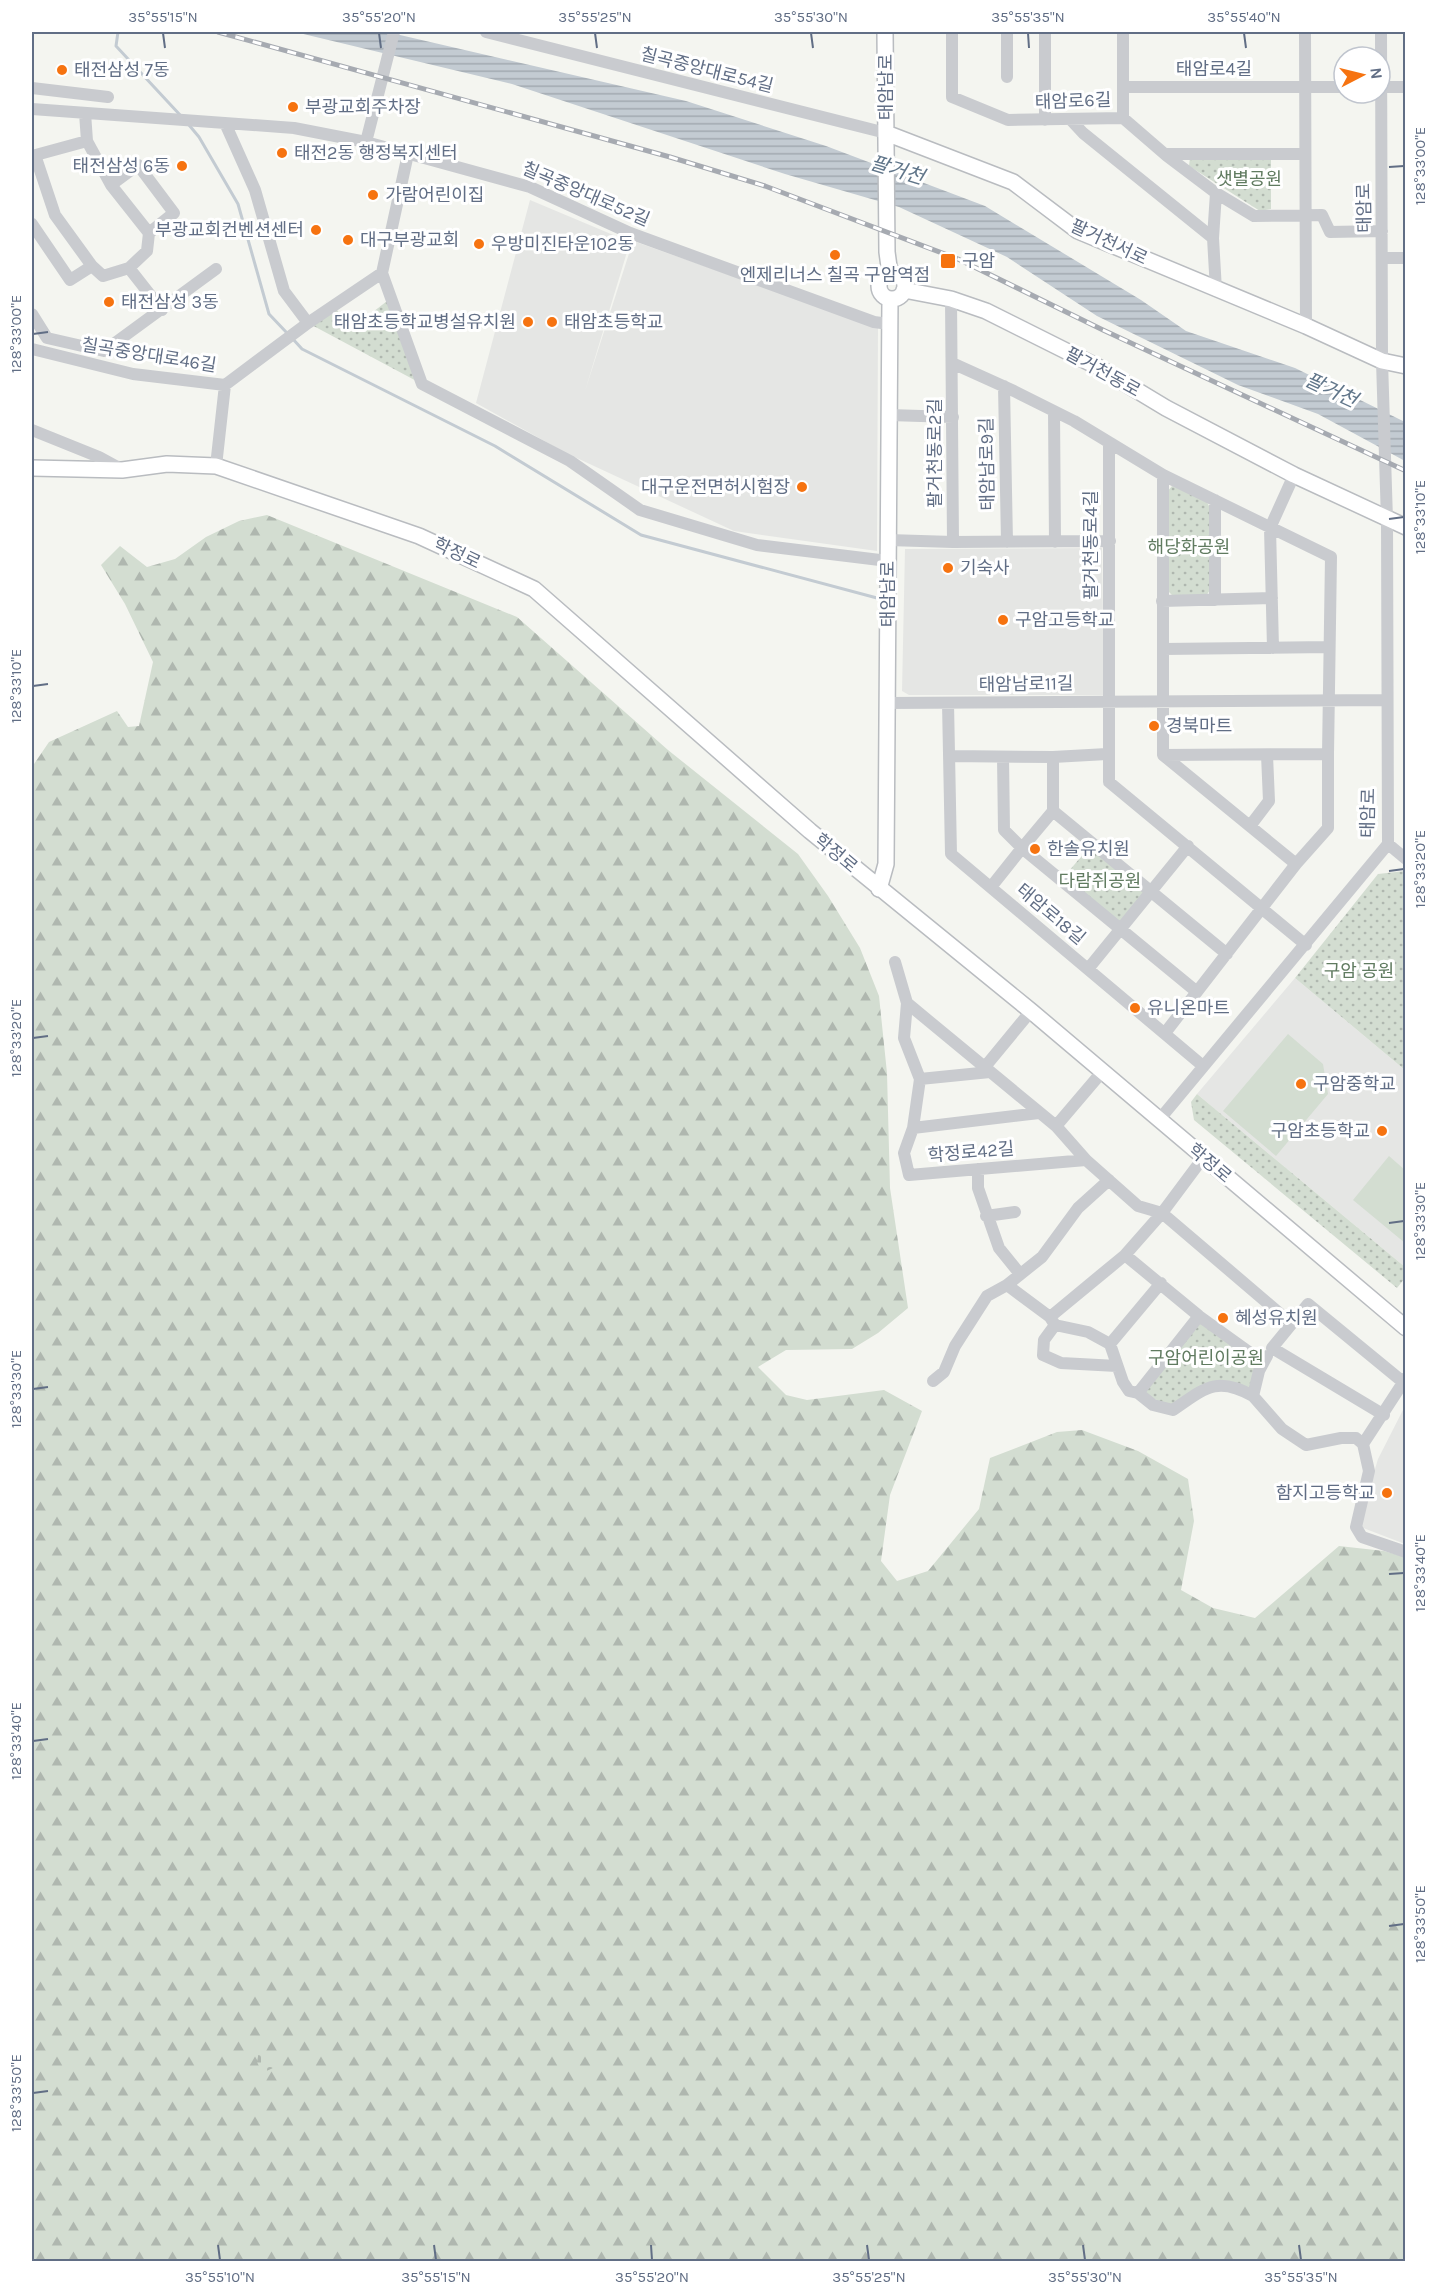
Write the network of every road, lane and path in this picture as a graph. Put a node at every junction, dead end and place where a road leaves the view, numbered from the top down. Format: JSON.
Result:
{"nodes":[{"id":1,"x":393,"y":32,"type":"edge"},
{"id":2,"x":486,"y":32,"type":"edge"},
{"id":3,"x":885,"y":32,"type":"edge"},
{"id":4,"x":952,"y":32,"type":"edge"},
{"id":5,"x":1007,"y":32,"type":"edge"},
{"id":6,"x":1045,"y":32,"type":"edge"},
{"id":7,"x":1123,"y":32,"type":"edge"},
{"id":8,"x":1305,"y":32,"type":"edge"},
{"id":9,"x":1007,"y":77,"type":"dead end"},
{"id":10,"x":1123,"y":87,"type":"junction"},
{"id":11,"x":1305,"y":87,"type":"junction"},
{"id":12,"x":1332,"y":87,"type":"edge"},
{"id":13,"x":32,"y":88,"type":"edge"},
{"id":14,"x":73,"y":93,"type":"junction"},
{"id":15,"x":108,"y":97,"type":"dead end"},
{"id":16,"x":1380,"y":105,"type":"edge"},
{"id":17,"x":32,"y":110,"type":"edge"},
{"id":18,"x":72,"y":112,"type":"junction"},
{"id":19,"x":86,"y":113,"type":"junction"},
{"id":20,"x":1123,"y":118,"type":"junction"},
{"id":21,"x":1070,"y":119,"type":"junction"},
{"id":22,"x":1045,"y":120,"type":"junction"},
{"id":23,"x":225,"y":123,"type":"junction"},
{"id":24,"x":886,"y":138,"type":"junction"},
{"id":25,"x":87,"y":141,"type":"junction"},
{"id":26,"x":366,"y":142,"type":"junction"},
{"id":27,"x":408,"y":154,"type":"junction"},
{"id":28,"x":1165,"y":154,"type":"junction"},
{"id":29,"x":1305,"y":154,"type":"junction"},
{"id":30,"x":33,"y":155,"type":"edge"},
{"id":31,"x":111,"y":185,"type":"junction"},
{"id":32,"x":1216,"y":193,"type":"junction"},
{"id":33,"x":55,"y":215,"type":"junction"},
{"id":34,"x":1305,"y":215,"type":"junction"},
{"id":35,"x":32,"y":225,"type":"edge"},
{"id":36,"x":1382,"y":231,"type":"junction"},
{"id":37,"x":149,"y":233,"type":"junction"},
{"id":38,"x":1214,"y":238,"type":"junction"},
{"id":39,"x":1382,"y":258,"type":"junction"},
{"id":40,"x":1406,"y":258,"type":"edge"},
{"id":41,"x":92,"y":266,"type":"junction"},
{"id":42,"x":129,"y":268,"type":"junction"},
{"id":43,"x":216,"y":269,"type":"dead end"},
{"id":44,"x":382,"y":273,"type":"junction"},
{"id":45,"x":890,"y":274,"type":"junction"},
{"id":46,"x":904,"y":290,"type":"junction"},
{"id":47,"x":1216,"y":290,"type":"junction"},
{"id":48,"x":890,"y":299,"type":"junction"},
{"id":49,"x":951,"y":299,"type":"junction"},
{"id":50,"x":162,"y":310,"type":"junction"},
{"id":51,"x":32,"y":314,"type":"edge"},
{"id":52,"x":308,"y":323,"type":"junction"},
{"id":53,"x":889,"y":324,"type":"junction"},
{"id":54,"x":1306,"y":326,"type":"junction"},
{"id":55,"x":32,"y":349,"type":"edge"},
{"id":56,"x":1382,"y":361,"type":"junction"},
{"id":57,"x":952,"y":363,"type":"junction"},
{"id":58,"x":1406,"y":366,"type":"edge"},
{"id":59,"x":225,"y":385,"type":"junction"},
{"id":60,"x":1004,"y":386,"type":"junction"},
{"id":61,"x":1054,"y":411,"type":"junction"},
{"id":62,"x":889,"y":416,"type":"junction"},
{"id":63,"x":953,"y":417,"type":"junction"},
{"id":64,"x":32,"y":430,"type":"edge"},
{"id":65,"x":1109,"y":443,"type":"junction"},
{"id":66,"x":216,"y":466,"type":"junction"},
{"id":67,"x":32,"y":468,"type":"edge"},
{"id":68,"x":122,"y":470,"type":"junction"},
{"id":69,"x":1162,"y":475,"type":"junction"},
{"id":70,"x":1294,"y":475,"type":"junction"},
{"id":71,"x":1215,"y":500,"type":"junction"},
{"id":72,"x":1387,"y":520,"type":"junction"},
{"id":73,"x":1406,"y":527,"type":"edge"},
{"id":74,"x":1270,"y":528,"type":"junction"},
{"id":75,"x":888,"y":540,"type":"junction"},
{"id":76,"x":1110,"y":541,"type":"junction"},
{"id":77,"x":953,"y":542,"type":"junction"},
{"id":78,"x":1006,"y":542,"type":"junction"},
{"id":79,"x":1055,"y":542,"type":"junction"},
{"id":80,"x":888,"y":561,"type":"junction"},
{"id":81,"x":1272,"y":598,"type":"junction"},
{"id":82,"x":1215,"y":600,"type":"junction"},
{"id":83,"x":1162,"y":601,"type":"junction"},
{"id":84,"x":1329,"y":647,"type":"junction"},
{"id":85,"x":1273,"y":648,"type":"junction"},
{"id":86,"x":1163,"y":649,"type":"junction"},
{"id":87,"x":1328,"y":700,"type":"junction"},
{"id":88,"x":1387,"y":700,"type":"junction"},
{"id":89,"x":1165,"y":701,"type":"junction"},
{"id":90,"x":1109,"y":702,"type":"junction"},
{"id":91,"x":948,"y":703,"type":"junction"},
{"id":92,"x":887,"y":704,"type":"junction"},
{"id":93,"x":1107,"y":754,"type":"junction"},
{"id":94,"x":1328,"y":754,"type":"junction"},
{"id":95,"x":1163,"y":755,"type":"junction"},
{"id":96,"x":1268,"y":755,"type":"junction"},
{"id":97,"x":949,"y":756,"type":"junction"},
{"id":98,"x":1003,"y":757,"type":"junction"},
{"id":99,"x":1053,"y":757,"type":"junction"},
{"id":100,"x":1053,"y":811,"type":"junction"},
{"id":101,"x":1250,"y":826,"type":"junction"},
{"id":102,"x":1388,"y":844,"type":"junction"},
{"id":103,"x":1188,"y":846,"type":"junction"},
{"id":104,"x":1022,"y":848,"type":"junction"},
{"id":105,"x":1406,"y":859,"type":"edge"},
{"id":106,"x":1296,"y":864,"type":"junction"},
{"id":107,"x":991,"y":887,"type":"junction"},
{"id":108,"x":879,"y":889,"type":"junction"},
{"id":109,"x":1150,"y":891,"type":"junction"},
{"id":110,"x":1262,"y":908,"type":"junction"},
{"id":111,"x":1121,"y":928,"type":"junction"},
{"id":112,"x":1306,"y":945,"type":"junction"},
{"id":113,"x":1227,"y":954,"type":"junction"},
{"id":114,"x":895,"y":962,"type":"dead end"},
{"id":115,"x":1088,"y":969,"type":"junction"},
{"id":116,"x":1197,"y":992,"type":"junction"},
{"id":117,"x":907,"y":1003,"type":"junction"},
{"id":118,"x":1031,"y":1011,"type":"junction"},
{"id":119,"x":1165,"y":1033,"type":"junction"},
{"id":120,"x":1203,"y":1066,"type":"junction"},
{"id":121,"x":987,"y":1070,"type":"junction"},
{"id":122,"x":1102,"y":1071,"type":"junction"},
{"id":123,"x":920,"y":1078,"type":"junction"},
{"id":124,"x":1039,"y":1113,"type":"junction"},
{"id":125,"x":1159,"y":1120,"type":"junction"},
{"id":126,"x":1056,"y":1126,"type":"junction"},
{"id":127,"x":913,"y":1128,"type":"junction"},
{"id":128,"x":1203,"y":1158,"type":"junction"},
{"id":129,"x":1086,"y":1160,"type":"junction"},
{"id":130,"x":978,"y":1169,"type":"junction"},
{"id":131,"x":1109,"y":1180,"type":"junction"},
{"id":132,"x":1015,"y":1212,"type":"dead end"},
{"id":133,"x":1162,"y":1213,"type":"junction"},
{"id":134,"x":986,"y":1216,"type":"junction"},
{"id":135,"x":1125,"y":1255,"type":"junction"},
{"id":136,"x":1020,"y":1274,"type":"junction"},
{"id":137,"x":1161,"y":1283,"type":"junction"},
{"id":138,"x":1007,"y":1285,"type":"junction"},
{"id":139,"x":1199,"y":1316,"type":"junction"},
{"id":140,"x":1053,"y":1321,"type":"junction"},
{"id":141,"x":1291,"y":1323,"type":"junction"},
{"id":142,"x":1406,"y":1328,"type":"edge"},
{"id":143,"x":1110,"y":1344,"type":"junction"},
{"id":144,"x":1272,"y":1348,"type":"junction"},
{"id":145,"x":1263,"y":1362,"type":"junction"},
{"id":146,"x":1118,"y":1366,"type":"junction"},
{"id":147,"x":1404,"y":1380,"type":"edge"},
{"id":148,"x":933,"y":1381,"type":"dead end"},
{"id":149,"x":1138,"y":1393,"type":"junction"},
{"id":150,"x":1253,"y":1396,"type":"junction"},
{"id":151,"x":1384,"y":1415,"type":"junction"},
{"id":152,"x":1363,"y":1444,"type":"junction"},
{"id":153,"x":1406,"y":1552,"type":"edge"}],
"edges":[{"from":1,"to":26,"type":"street"},
{"from":2,"to":24,"type":"street","name":"칠곡중앙대로54길"},
{"from":3,"to":24,"type":"main road","name":"태암남로"},
{"from":4,"to":22,"type":"street","name":"태암로6길"},
{"from":5,"to":9,"type":"street"},
{"from":6,"to":22,"type":"street"},
{"from":7,"to":10,"type":"street"},
{"from":8,"to":11,"type":"street"},
{"from":10,"to":11,"type":"street","name":"태암로4길"},
{"from":10,"to":20,"type":"street"},
{"from":11,"to":12,"type":"street","name":"태암로4길"},
{"from":11,"to":29,"type":"street"},
{"from":13,"to":14,"type":"street"},
{"from":14,"to":15,"type":"street"},
{"from":14,"to":18,"type":"street"},
{"from":16,"to":36,"type":"street","name":"태암로"},
{"from":17,"to":18,"type":"street"},
{"from":18,"to":19,"type":"street"},
{"from":19,"to":23,"type":"street","name":"칠곡중앙대로52길"},
{"from":19,"to":25,"type":"street"},
{"from":20,"to":21,"type":"street","name":"태암로6길"},
{"from":20,"to":28,"type":"street","name":"태암로6길"},
{"from":21,"to":22,"type":"street","name":"태암로6길"},
{"from":21,"to":38,"type":"street"},
{"from":23,"to":26,"type":"street","name":"칠곡중앙대로52길"},
{"from":23,"to":52,"type":"street"},
{"from":24,"to":45,"type":"main road","name":"태암남로"},
{"from":24,"to":47,"type":"main road","name":"팔거천서로"},
{"from":25,"to":30,"type":"street"},
{"from":25,"to":31,"type":"street"},
{"from":26,"to":27,"type":"street","name":"칠곡중앙대로52길"},
{"from":27,"to":44,"type":"street"},
{"from":27,"to":53,"type":"street","name":"칠곡중앙대로52길"},
{"from":28,"to":29,"type":"street"},
{"from":28,"to":32,"type":"street","name":"태암로6길"},
{"from":29,"to":34,"type":"street"},
{"from":30,"to":33,"type":"street"},
{"from":31,"to":37,"type":"street"},
{"from":31,"to":37,"type":"street"},
{"from":32,"to":34,"type":"street","name":"태암로6길"},
{"from":32,"to":38,"type":"street"},
{"from":33,"to":35,"type":"street"},
{"from":33,"to":41,"type":"street"},
{"from":34,"to":36,"type":"street","name":"태암로6길"},
{"from":34,"to":54,"type":"street"},
{"from":35,"to":41,"type":"street"},
{"from":36,"to":39,"type":"street","name":"태암로"},
{"from":37,"to":42,"type":"street"},
{"from":38,"to":47,"type":"street"},
{"from":39,"to":40,"type":"street"},
{"from":39,"to":56,"type":"street","name":"태암로"},
{"from":41,"to":42,"type":"street"},
{"from":42,"to":50,"type":"street"},
{"from":43,"to":50,"type":"street"},
{"from":44,"to":52,"type":"street"},
{"from":44,"to":80,"type":"street"},
{"from":45,"to":46,"type":"main road"},
{"from":45,"to":48,"type":"main road"},
{"from":46,"to":48,"type":"main road"},
{"from":46,"to":49,"type":"main road","name":"팔거천동로"},
{"from":47,"to":54,"type":"main road","name":"팔거천서로"},
{"from":48,"to":53,"type":"main road","name":"태암남로"},
{"from":49,"to":57,"type":"street","name":"팔거천동로2길"},
{"from":49,"to":70,"type":"main road","name":"팔거천동로"},
{"from":50,"to":51,"type":"street"},
{"from":52,"to":59,"type":"street"},
{"from":53,"to":62,"type":"main road","name":"태암남로"},
{"from":54,"to":56,"type":"main road","name":"팔거천서로"},
{"from":55,"to":59,"type":"street","name":"칠곡중앙대로46길"},
{"from":56,"to":58,"type":"main road","name":"팔거천서로"},
{"from":56,"to":72,"type":"street","name":"태암로"},
{"from":57,"to":60,"type":"street"},
{"from":57,"to":63,"type":"street","name":"팔거천동로2길"},
{"from":59,"to":66,"type":"street"},
{"from":60,"to":61,"type":"street"},
{"from":60,"to":78,"type":"street","name":"태암남로9길"},
{"from":61,"to":65,"type":"street"},
{"from":61,"to":79,"type":"street"},
{"from":62,"to":63,"type":"street"},
{"from":62,"to":75,"type":"main road","name":"태암남로"},
{"from":63,"to":77,"type":"street","name":"팔거천동로2길"},
{"from":64,"to":68,"type":"street"},
{"from":65,"to":69,"type":"street"},
{"from":65,"to":76,"type":"street","name":"팔거천동로4길"},
{"from":66,"to":68,"type":"main road","name":"학정로"},
{"from":66,"to":108,"type":"main road","name":"학정로"},
{"from":67,"to":68,"type":"main road","name":"학정로"},
{"from":69,"to":71,"type":"street"},
{"from":69,"to":83,"type":"street"},
{"from":70,"to":72,"type":"main road","name":"팔거천동로"},
{"from":70,"to":74,"type":"street"},
{"from":71,"to":74,"type":"street"},
{"from":71,"to":82,"type":"street"},
{"from":72,"to":73,"type":"main road","name":"팔거천동로"},
{"from":72,"to":88,"type":"street","name":"태암로"},
{"from":74,"to":81,"type":"street"},
{"from":74,"to":84,"type":"street"},
{"from":75,"to":77,"type":"street"},
{"from":75,"to":80,"type":"main road","name":"태암남로"},
{"from":76,"to":79,"type":"street"},
{"from":76,"to":90,"type":"street","name":"팔거천동로4길"},
{"from":77,"to":78,"type":"street"},
{"from":78,"to":79,"type":"street"},
{"from":80,"to":92,"type":"main road","name":"태암남로"},
{"from":81,"to":82,"type":"street"},
{"from":81,"to":85,"type":"street"},
{"from":82,"to":83,"type":"street"},
{"from":83,"to":86,"type":"street"},
{"from":84,"to":85,"type":"street"},
{"from":84,"to":87,"type":"street"},
{"from":85,"to":86,"type":"street"},
{"from":86,"to":89,"type":"street"},
{"from":87,"to":88,"type":"street","name":"태암남로11길"},
{"from":87,"to":89,"type":"street","name":"태암남로11길"},
{"from":87,"to":94,"type":"street"},
{"from":88,"to":102,"type":"street","name":"태암로"},
{"from":89,"to":90,"type":"street","name":"태암남로11길"},
{"from":89,"to":95,"type":"street"},
{"from":90,"to":91,"type":"street","name":"태암남로11길"},
{"from":90,"to":93,"type":"street","name":"팔거천동로4길"},
{"from":91,"to":92,"type":"street","name":"태암남로11길"},
{"from":91,"to":97,"type":"street","name":"태암로18길"},
{"from":92,"to":108,"type":"main road","name":"태암남로"},
{"from":93,"to":99,"type":"street"},
{"from":93,"to":103,"type":"street","name":"팔거천동로4길"},
{"from":94,"to":96,"type":"street"},
{"from":94,"to":106,"type":"street"},
{"from":95,"to":96,"type":"street"},
{"from":95,"to":101,"type":"street"},
{"from":96,"to":101,"type":"street"},
{"from":97,"to":98,"type":"street"},
{"from":97,"to":107,"type":"street","name":"태암로18길"},
{"from":98,"to":99,"type":"street"},
{"from":98,"to":104,"type":"street","name":"태암로18길"},
{"from":99,"to":100,"type":"street"},
{"from":100,"to":104,"type":"street"},
{"from":100,"to":109,"type":"street"},
{"from":101,"to":106,"type":"street"},
{"from":102,"to":105,"type":"street"},
{"from":102,"to":112,"type":"street","name":"태암로"},
{"from":103,"to":109,"type":"street"},
{"from":103,"to":110,"type":"street","name":"팔거천동로4길"},
{"from":104,"to":107,"type":"street","name":"태암로18길"},
{"from":104,"to":111,"type":"street","name":"태암로18길"},
{"from":106,"to":110,"type":"street"},
{"from":107,"to":115,"type":"street","name":"태암로18길"},
{"from":108,"to":118,"type":"main road","name":"학정로"},
{"from":109,"to":111,"type":"street"},
{"from":109,"to":113,"type":"street"},
{"from":110,"to":112,"type":"street","name":"팔거천동로4길"},
{"from":110,"to":113,"type":"street"},
{"from":111,"to":115,"type":"street","name":"태암로18길"},
{"from":111,"to":116,"type":"street","name":"태암로18길"},
{"from":112,"to":120,"type":"street","name":"태암로"},
{"from":113,"to":116,"type":"street"},
{"from":114,"to":117,"type":"street"},
{"from":115,"to":119,"type":"street","name":"태암로18길"},
{"from":116,"to":119,"type":"street"},
{"from":117,"to":121,"type":"street"},
{"from":117,"to":123,"type":"street","name":"학정로42길"},
{"from":118,"to":121,"type":"street"},
{"from":118,"to":122,"type":"main road","name":"학정로"},
{"from":119,"to":120,"type":"street","name":"태암로18길"},
{"from":120,"to":125,"type":"street","name":"태암로"},
{"from":121,"to":123,"type":"street"},
{"from":121,"to":124,"type":"street"},
{"from":122,"to":125,"type":"main road","name":"학정로"},
{"from":122,"to":126,"type":"street"},
{"from":123,"to":127,"type":"street","name":"학정로42길"},
{"from":124,"to":126,"type":"street"},
{"from":124,"to":127,"type":"street","name":"학정로42길"},
{"from":125,"to":128,"type":"main road","name":"학정로"},
{"from":126,"to":129,"type":"street"},
{"from":127,"to":130,"type":"street","name":"학정로42길"},
{"from":128,"to":133,"type":"street"},
{"from":128,"to":142,"type":"main road","name":"학정로"},
{"from":129,"to":130,"type":"street","name":"학정로42길"},
{"from":129,"to":131,"type":"street"},
{"from":130,"to":134,"type":"street"},
{"from":131,"to":133,"type":"street"},
{"from":131,"to":136,"type":"street"},
{"from":132,"to":134,"type":"street"},
{"from":133,"to":135,"type":"street"},
{"from":133,"to":141,"type":"street"},
{"from":134,"to":136,"type":"street"},
{"from":135,"to":137,"type":"street"},
{"from":135,"to":140,"type":"street"},
{"from":136,"to":138,"type":"street"},
{"from":137,"to":139,"type":"street"},
{"from":137,"to":143,"type":"street"},
{"from":138,"to":140,"type":"street"},
{"from":138,"to":148,"type":"street"},
{"from":139,"to":145,"type":"street"},
{"from":139,"to":149,"type":"street"},
{"from":140,"to":143,"type":"street"},
{"from":140,"to":146,"type":"street"},
{"from":141,"to":144,"type":"street"},
{"from":141,"to":147,"type":"street"},
{"from":143,"to":146,"type":"street"},
{"from":144,"to":145,"type":"street"},
{"from":144,"to":151,"type":"street"},
{"from":145,"to":150,"type":"street"},
{"from":146,"to":149,"type":"street"},
{"from":147,"to":151,"type":"street"},
{"from":149,"to":150,"type":"street"},
{"from":150,"to":152,"type":"street"},
{"from":151,"to":152,"type":"street"},
{"from":152,"to":153,"type":"street"}]}
